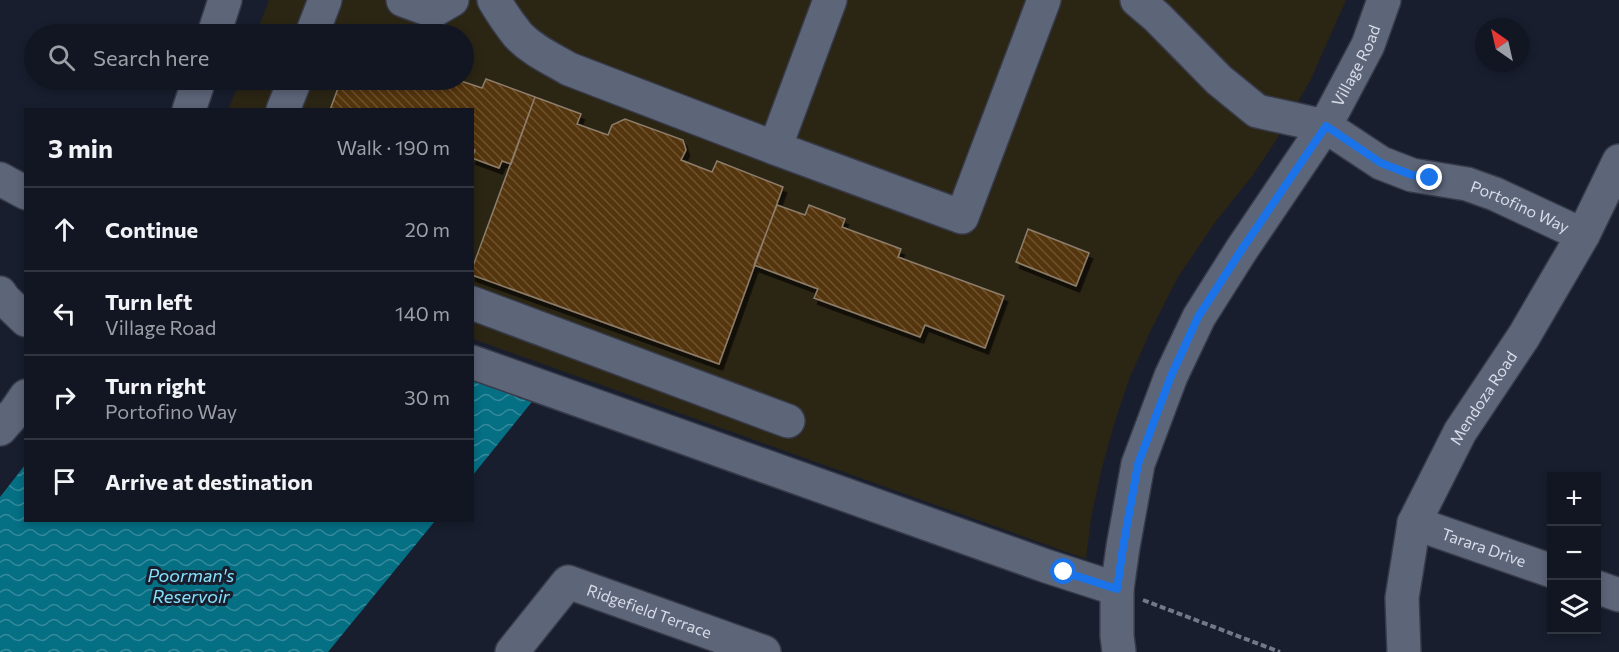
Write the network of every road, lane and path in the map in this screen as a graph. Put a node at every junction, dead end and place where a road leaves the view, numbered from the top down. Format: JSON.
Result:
{"nodes":[{"id":1,"x":225,"y":0,"type":"edge"},
{"id":2,"x":325,"y":0,"type":"edge"},
{"id":3,"x":403,"y":0,"type":"edge"},
{"id":4,"x":452,"y":0,"type":"edge"},
{"id":5,"x":830,"y":0,"type":"edge"},
{"id":6,"x":1044,"y":0,"type":"edge"},
{"id":7,"x":1137,"y":0,"type":"edge"},
{"id":8,"x":1384,"y":0,"type":"edge"},
{"id":9,"x":498,"y":2,"type":"edge"},
{"id":10,"x":217,"y":24,"type":"edge"},
{"id":11,"x":316,"y":24,"type":"edge"},
{"id":12,"x":196,"y":90,"type":"edge"},
{"id":13,"x":291,"y":90,"type":"edge"},
{"id":14,"x":190,"y":108,"type":"edge"},
{"id":15,"x":284,"y":108,"type":"edge"},
{"id":16,"x":1326,"y":126,"type":"junction"},
{"id":17,"x":775,"y":148,"type":"junction"},
{"id":18,"x":1619,"y":161,"type":"edge"},
{"id":19,"x":0,"y":179,"type":"edge"},
{"id":20,"x":24,"y":192,"type":"edge"},
{"id":21,"x":1583,"y":236,"type":"junction"},
{"id":22,"x":0,"y":293,"type":"edge"},
{"id":23,"x":474,"y":304,"type":"edge"},
{"id":24,"x":24,"y":318,"type":"edge"},
{"id":25,"x":474,"y":363,"type":"edge"},
{"id":26,"x":24,"y":399,"type":"edge"},
{"id":27,"x":788,"y":421,"type":"dead end"},
{"id":28,"x":0,"y":429,"type":"edge"},
{"id":29,"x":1414,"y":523,"type":"junction"},
{"id":30,"x":1547,"y":570,"type":"edge"},
{"id":31,"x":1117,"y":589,"type":"junction"},
{"id":32,"x":1601,"y":589,"type":"edge"},
{"id":33,"x":1619,"y":595,"type":"edge"},
{"id":34,"x":512,"y":652,"type":"edge"},
{"id":35,"x":764,"y":652,"type":"edge"},
{"id":36,"x":1119,"y":652,"type":"edge"},
{"id":37,"x":1280,"y":652,"type":"edge"},
{"id":38,"x":1404,"y":652,"type":"edge"}],
"edges":[{"from":1,"to":10,"type":"street"},
{"from":2,"to":11,"type":"street"},
{"from":3,"to":4,"type":"street"},
{"from":5,"to":17,"type":"street"},
{"from":6,"to":17,"type":"street"},
{"from":7,"to":16,"type":"street"},
{"from":8,"to":16,"type":"street","name":"Village Road"},
{"from":9,"to":17,"type":"street"},
{"from":12,"to":14,"type":"street"},
{"from":13,"to":15,"type":"street"},
{"from":16,"to":21,"type":"street","name":"Portofino Way"},
{"from":16,"to":31,"type":"street","name":"Village Road"},
{"from":18,"to":21,"type":"street","name":"Mendoza Road"},
{"from":19,"to":20,"type":"street"},
{"from":21,"to":29,"type":"street","name":"Mendoza Road"},
{"from":22,"to":24,"type":"street"},
{"from":23,"to":27,"type":"street"},
{"from":25,"to":31,"type":"street"},
{"from":26,"to":28,"type":"street"},
{"from":29,"to":30,"type":"street","name":"Tarara Drive"},
{"from":29,"to":38,"type":"street","name":"Mendoza Road"},
{"from":31,"to":36,"type":"street","name":"Village Road"},
{"from":31,"to":37,"type":"path"},
{"from":32,"to":33,"type":"street"},
{"from":34,"to":35,"type":"street","name":"Ridgefield Terrace"}]}
